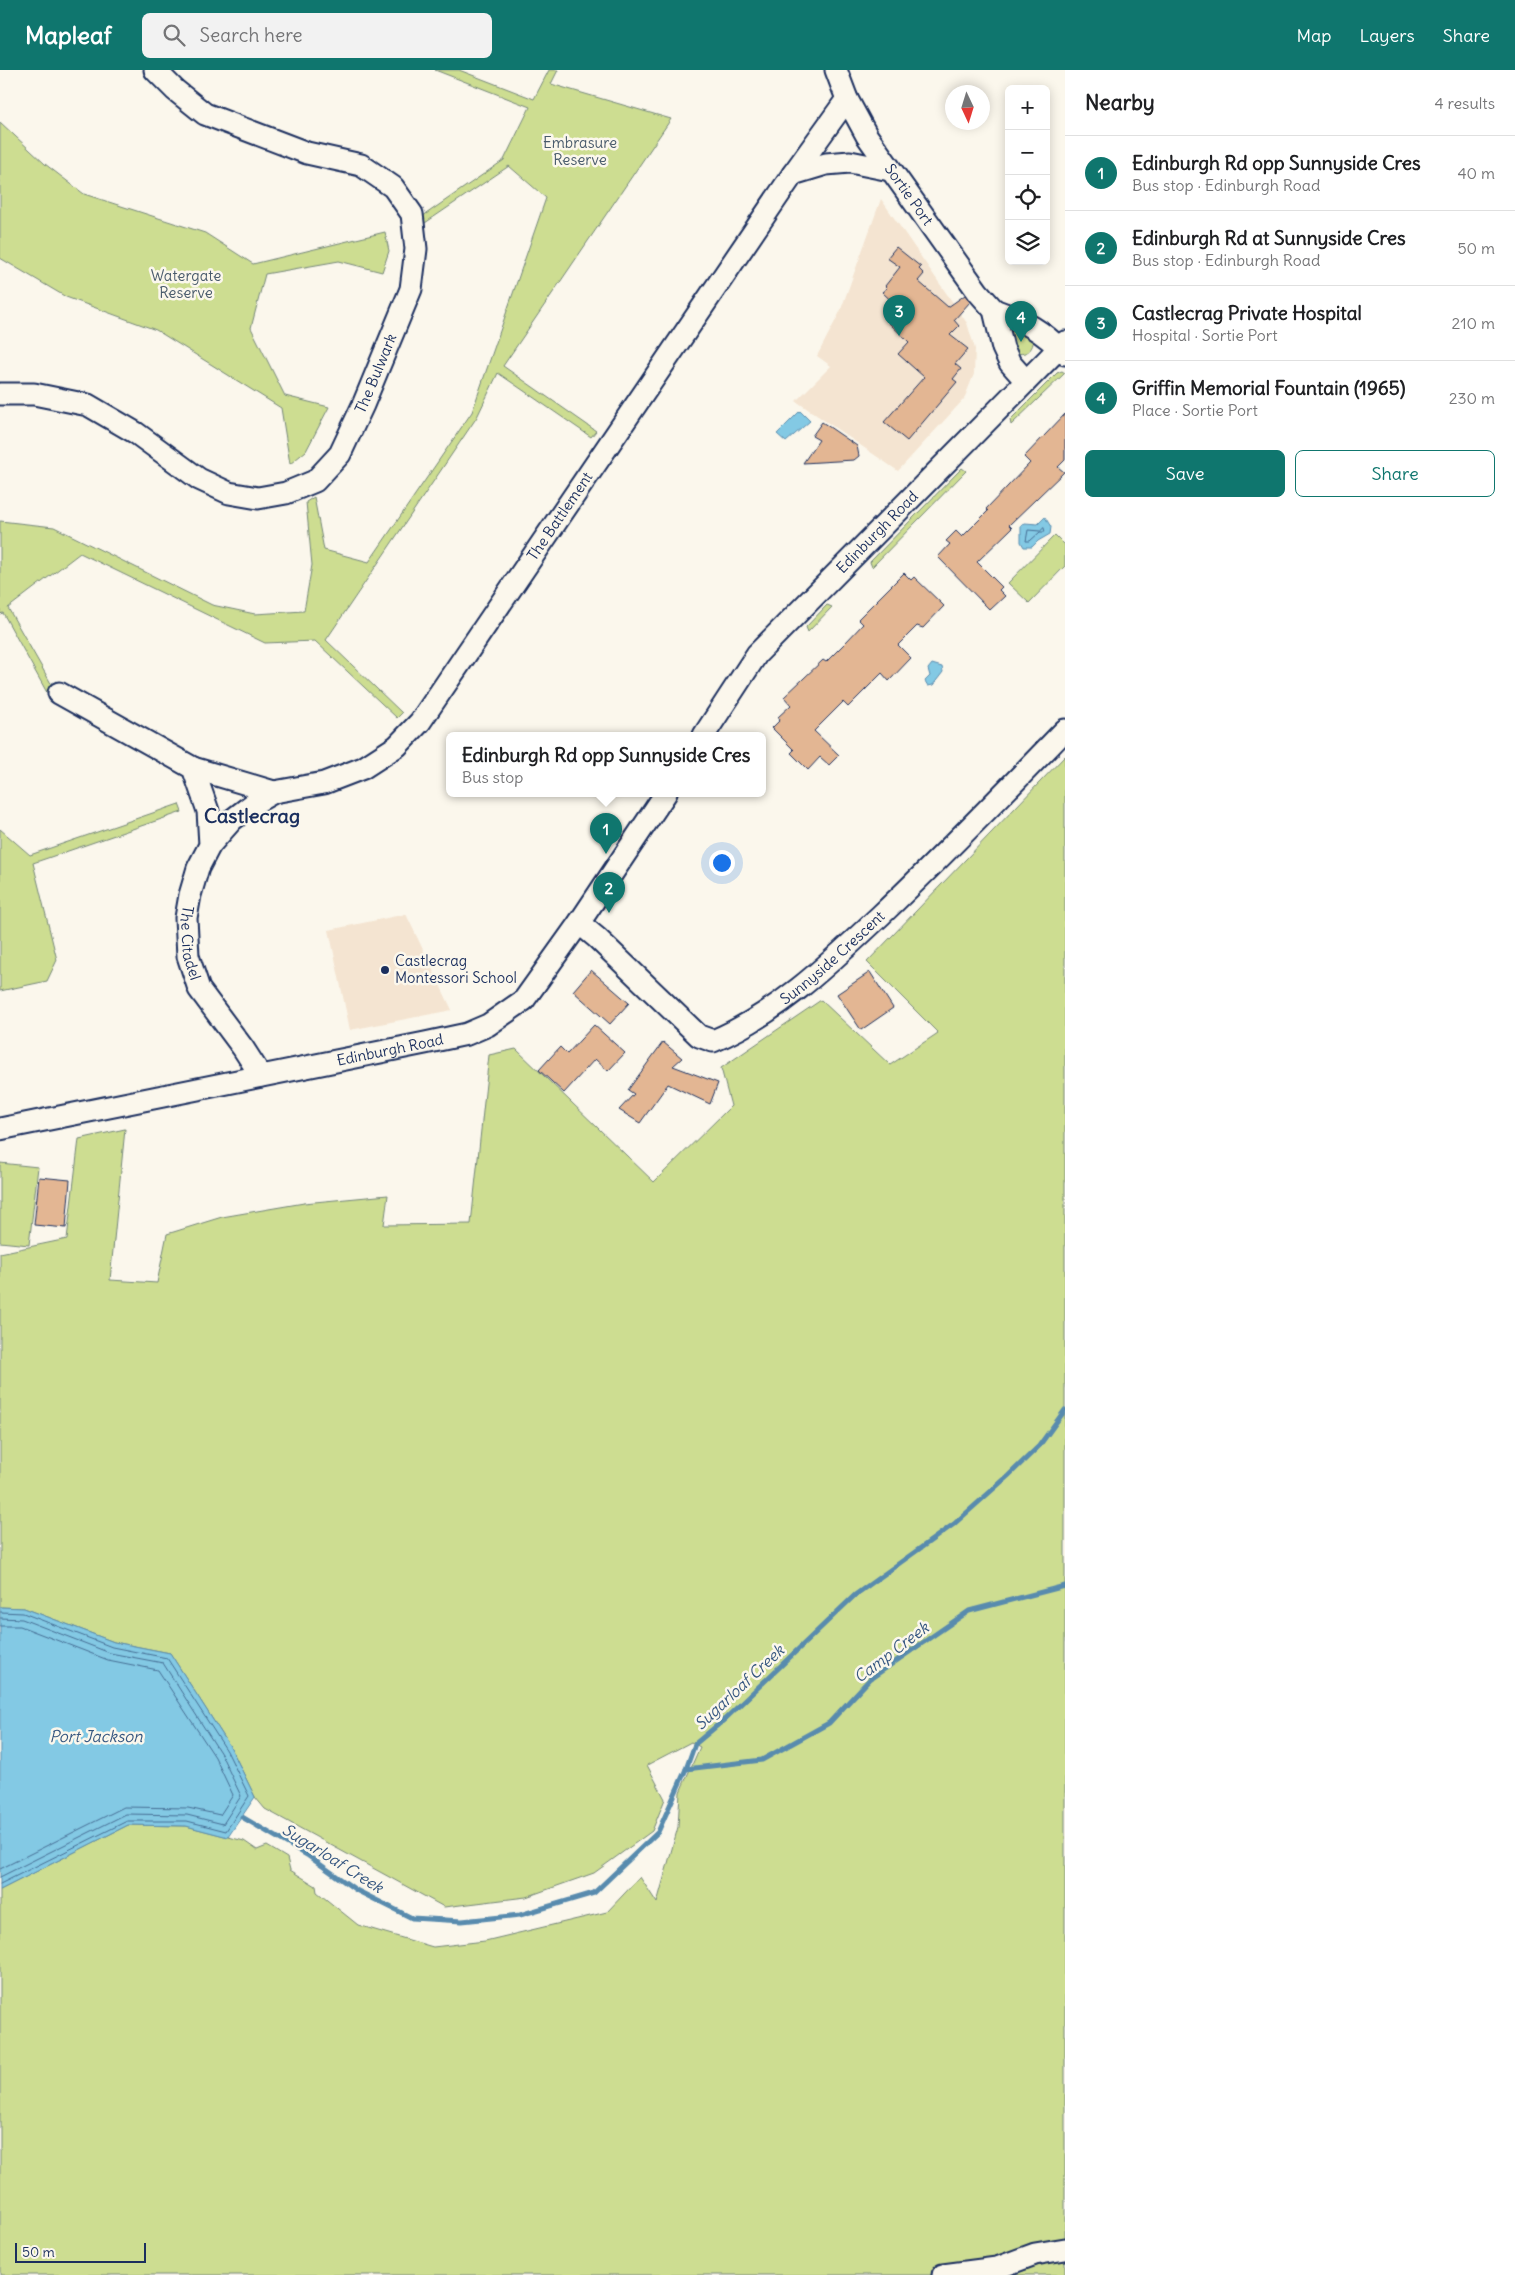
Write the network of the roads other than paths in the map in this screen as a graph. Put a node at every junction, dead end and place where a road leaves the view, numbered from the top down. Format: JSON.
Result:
{"nodes":[{"id":1,"x":155,"y":70,"type":"edge"},
{"id":2,"x":836,"y":70,"type":"edge"},
{"id":3,"x":847,"y":99,"type":"junction"},
{"id":4,"x":890,"y":170,"type":"junction"},
{"id":5,"x":793,"y":174,"type":"junction"},
{"id":6,"x":994,"y":310,"type":"junction"},
{"id":7,"x":1063,"y":348,"type":"edge"},
{"id":8,"x":1026,"y":381,"type":"junction"},
{"id":9,"x":0,"y":394,"type":"edge"},
{"id":10,"x":59,"y":693,"type":"dead end"},
{"id":11,"x":1065,"y":730,"type":"edge"},
{"id":12,"x":706,"y":732,"type":"edge"},
{"id":13,"x":203,"y":771,"type":"junction"},
{"id":14,"x":274,"y":792,"type":"junction"},
{"id":15,"x":663,"y":797,"type":"edge"},
{"id":16,"x":210,"y":845,"type":"junction"},
{"id":17,"x":578,"y":923,"type":"junction"},
{"id":18,"x":261,"y":1076,"type":"junction"},
{"id":19,"x":0,"y":1130,"type":"edge"},
{"id":20,"x":1065,"y":2249,"type":"edge"},
{"id":21,"x":943,"y":2275,"type":"edge"}],
"edges":[{"from":1,"to":9,"type":"street","name":"The Bulwark"},
{"from":2,"to":3,"type":"street","name":"Sortie Port"},
{"from":3,"to":4,"type":"street","name":"Sortie Port"},
{"from":3,"to":5,"type":"street","name":"The Battlement"},
{"from":4,"to":5,"type":"street"},
{"from":4,"to":6,"type":"street","name":"Sortie Port"},
{"from":5,"to":14,"type":"street","name":"The Battlement"},
{"from":6,"to":7,"type":"street","name":"Sortie Port"},
{"from":6,"to":8,"type":"street","name":"Sortie Port"},
{"from":7,"to":8,"type":"street","name":"Edinburgh Road"},
{"from":8,"to":12,"type":"street","name":"Edinburgh Road"},
{"from":10,"to":13,"type":"street"},
{"from":11,"to":17,"type":"street","name":"Sunnyside Crescent"},
{"from":13,"to":14,"type":"street","name":"The Battlement"},
{"from":13,"to":16,"type":"street"},
{"from":14,"to":16,"type":"street","name":"The Battlement"},
{"from":15,"to":17,"type":"street","name":"Edinburgh Road"},
{"from":16,"to":18,"type":"street","name":"The Citadel"},
{"from":17,"to":18,"type":"street","name":"Edinburgh Road"},
{"from":18,"to":19,"type":"street","name":"Edinburgh Road"},
{"from":20,"to":21,"type":"street"}]}
